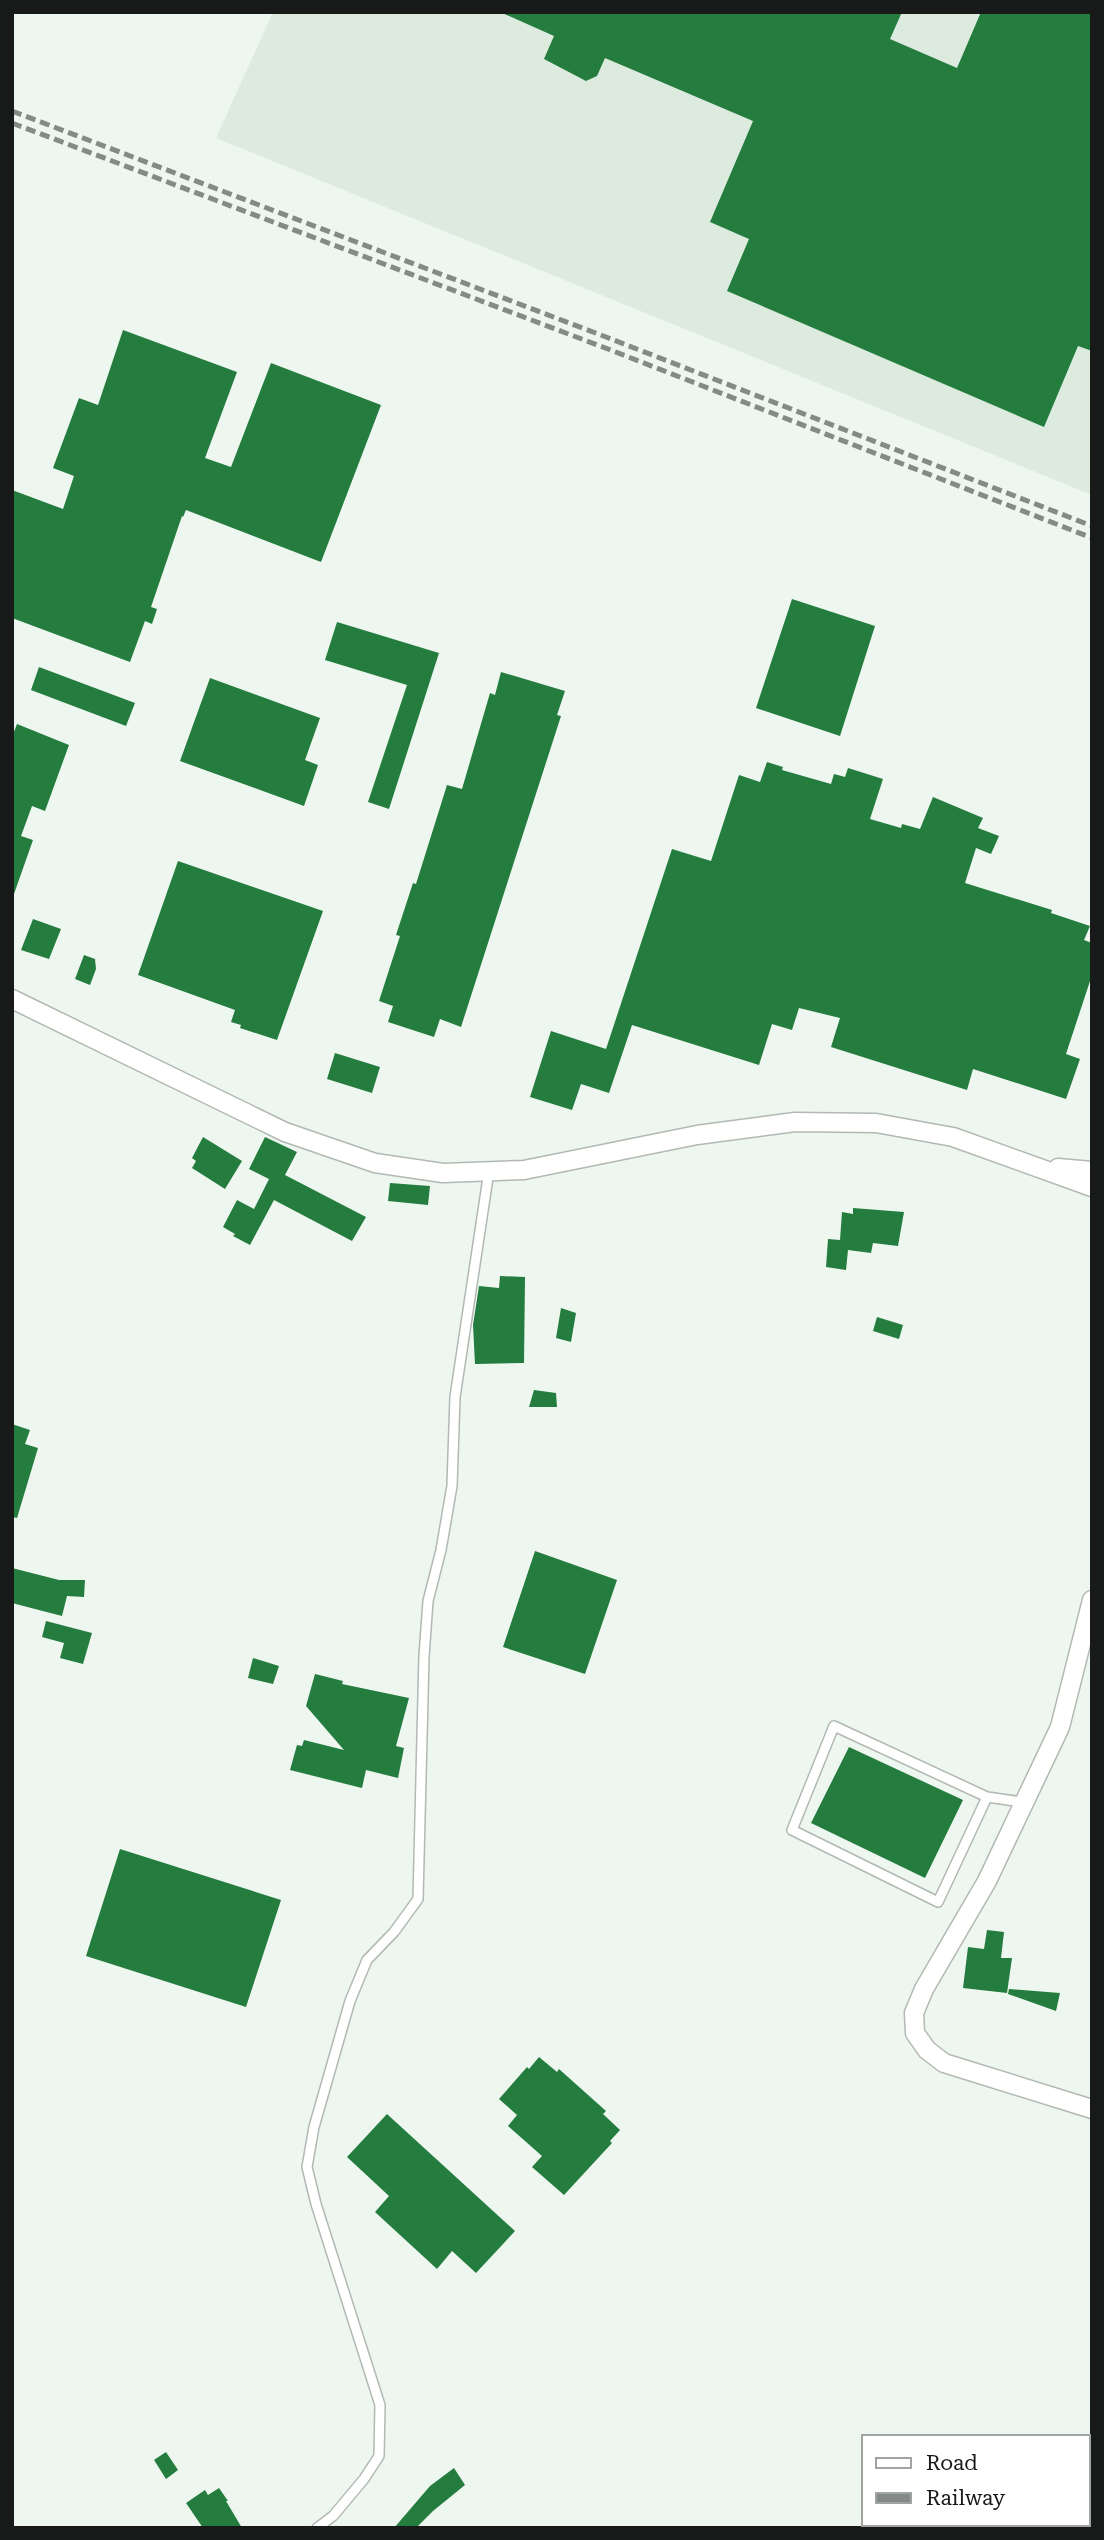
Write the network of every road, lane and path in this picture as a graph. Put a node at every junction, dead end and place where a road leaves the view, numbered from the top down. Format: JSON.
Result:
{"nodes":[{"id":1,"x":12,"y":999,"type":"edge"},
{"id":2,"x":1034,"y":1165,"type":"junction"},
{"id":3,"x":489,"y":1171,"type":"junction"},
{"id":4,"x":1092,"y":1171,"type":"edge"},
{"id":5,"x":1092,"y":1187,"type":"edge"},
{"id":6,"x":1092,"y":1601,"type":"edge"},
{"id":7,"x":987,"y":1797,"type":"junction"},
{"id":8,"x":1022,"y":1802,"type":"junction"},
{"id":9,"x":1092,"y":2109,"type":"edge"},
{"id":10,"x":317,"y":2528,"type":"edge"}],
"edges":[{"from":1,"to":3,"type":"street"},
{"from":2,"to":3,"type":"street"},
{"from":2,"to":4,"type":"street"},
{"from":2,"to":5,"type":"street"},
{"from":3,"to":10,"type":"lane"},
{"from":6,"to":8,"type":"street"},
{"from":7,"to":7,"type":"lane"},
{"from":7,"to":8,"type":"lane"},
{"from":8,"to":9,"type":"street"}]}
